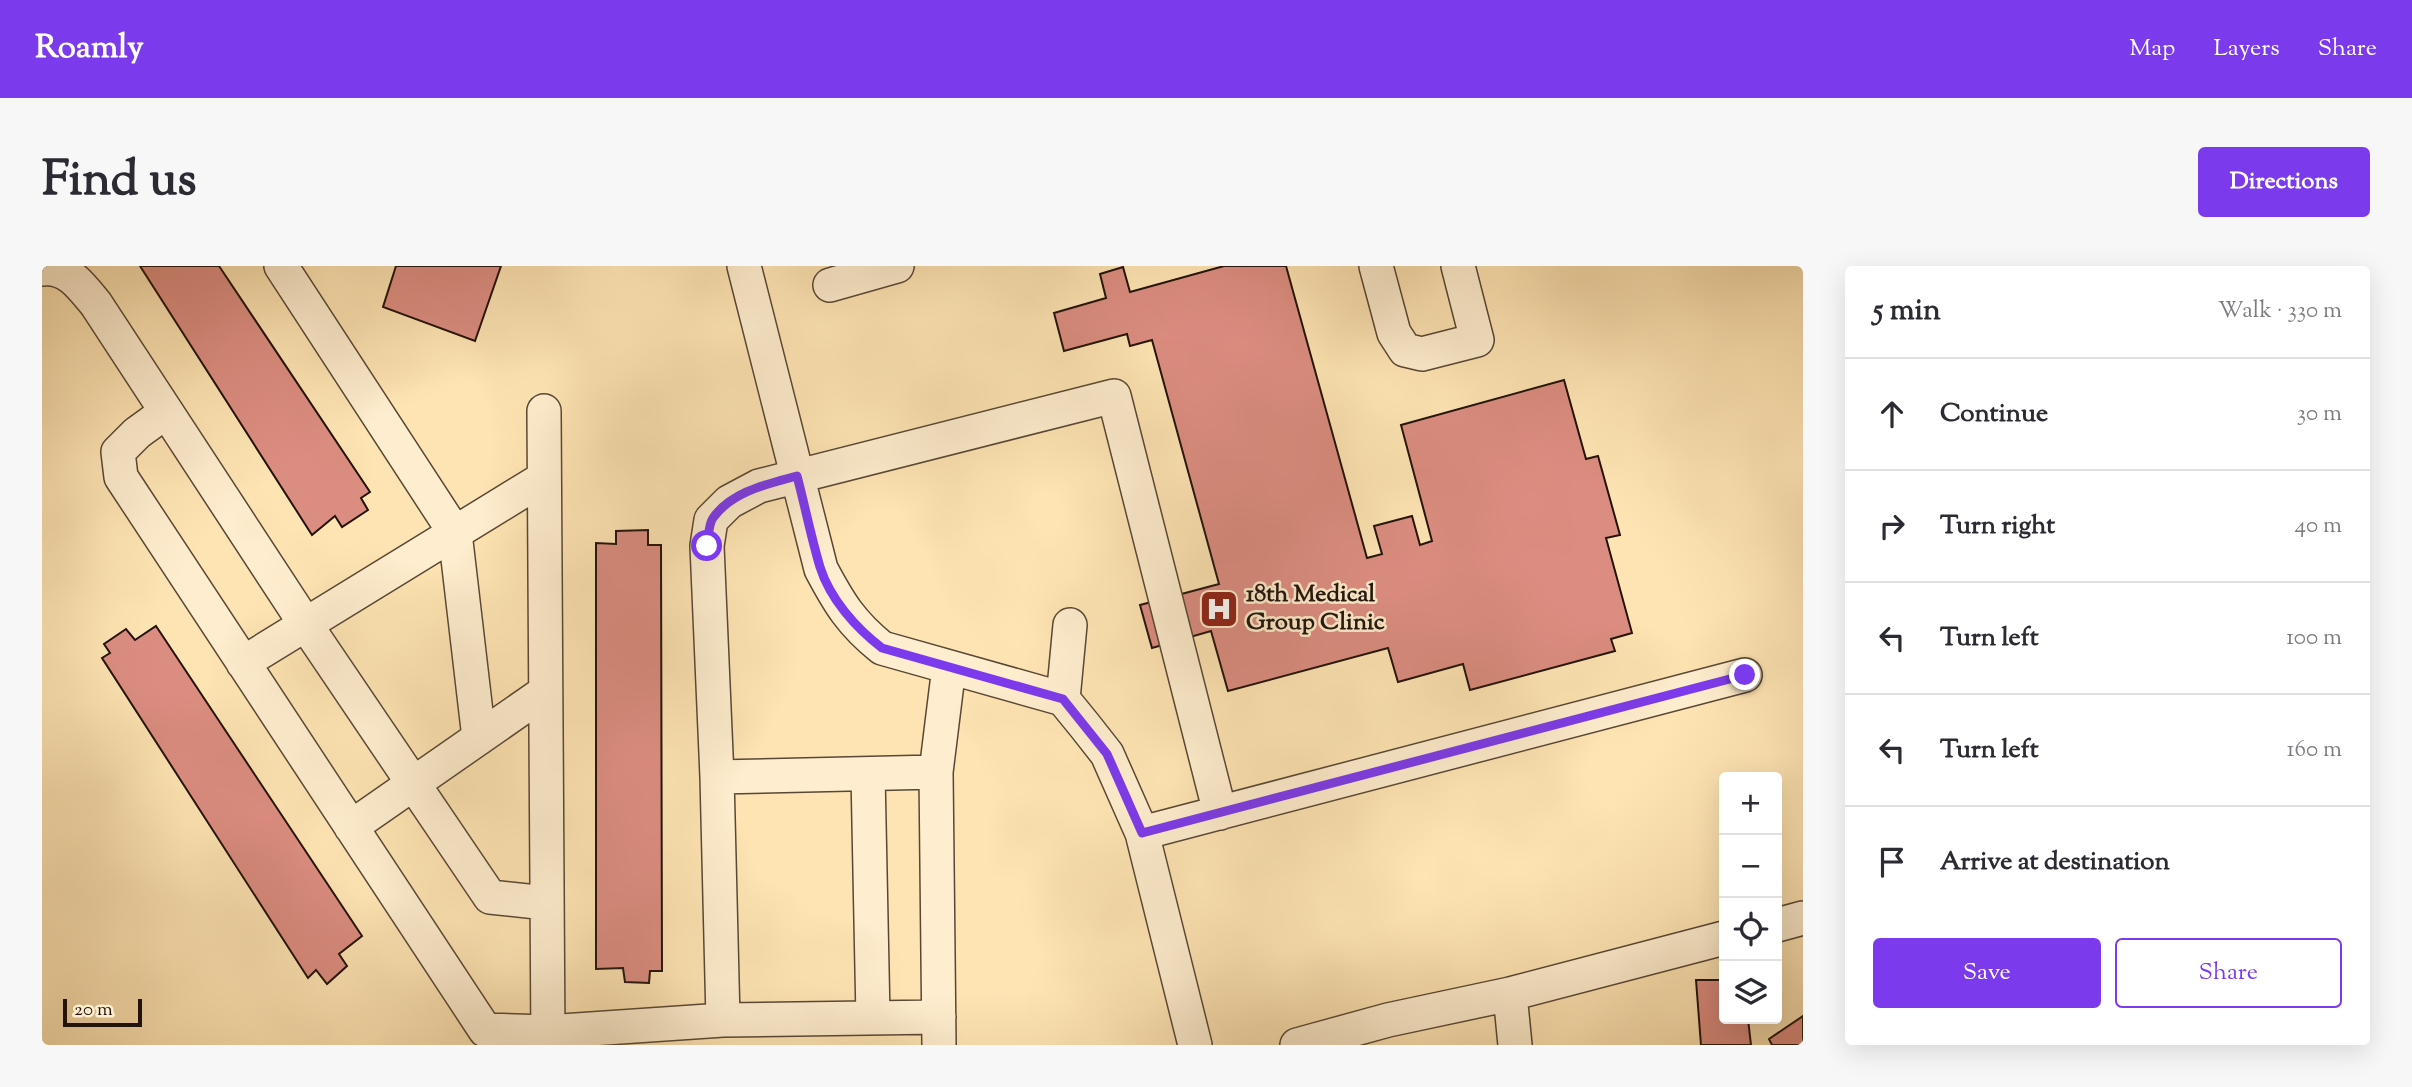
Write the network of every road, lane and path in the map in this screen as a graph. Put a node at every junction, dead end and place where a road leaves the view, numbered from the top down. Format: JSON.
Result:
{"nodes":[{"id":1,"x":281,"y":266,"type":"edge"},
{"id":2,"x":744,"y":266,"type":"edge"},
{"id":3,"x":897,"y":266,"type":"edge"},
{"id":4,"x":1376,"y":266,"type":"edge"},
{"id":5,"x":1458,"y":266,"type":"edge"},
{"id":6,"x":42,"y":269,"type":"edge"},
{"id":7,"x":830,"y":285,"type":"dead end"},
{"id":8,"x":544,"y":411,"type":"dead end"},
{"id":9,"x":166,"y":412,"type":"junction"},
{"id":10,"x":797,"y":476,"type":"junction"},
{"id":11,"x":544,"y":478,"type":"junction"},
{"id":12,"x":455,"y":533,"type":"junction"},
{"id":13,"x":306,"y":625,"type":"junction"},
{"id":14,"x":1070,"y":625,"type":"dead end"},
{"id":15,"x":243,"y":663,"type":"junction"},
{"id":16,"x":948,"y":667,"type":"junction"},
{"id":17,"x":1745,"y":675,"type":"dead end"},
{"id":18,"x":545,"y":692,"type":"junction"},
{"id":19,"x":1063,"y":699,"type":"junction"},
{"id":20,"x":479,"y":738,"type":"junction"},
{"id":21,"x":936,"y":772,"type":"junction"},
{"id":22,"x":868,"y":774,"type":"junction"},
{"id":23,"x":717,"y":777,"type":"junction"},
{"id":24,"x":413,"y":784,"type":"junction"},
{"id":25,"x":1220,"y":813,"type":"junction"},
{"id":26,"x":351,"y":827,"type":"junction"},
{"id":27,"x":1142,"y":833,"type":"junction"},
{"id":28,"x":546,"y":903,"type":"junction"},
{"id":29,"x":1803,"y":918,"type":"edge"},
{"id":30,"x":1782,"y":924,"type":"edge"},
{"id":31,"x":1719,"y":940,"type":"edge"},
{"id":32,"x":1510,"y":994,"type":"junction"},
{"id":33,"x":873,"y":1018,"type":"junction"},
{"id":34,"x":723,"y":1020,"type":"junction"},
{"id":35,"x":939,"y":1031,"type":"edge"},
{"id":36,"x":547,"y":1039,"type":"edge"},
{"id":37,"x":1195,"y":1045,"type":"edge"},
{"id":38,"x":1297,"y":1045,"type":"edge"},
{"id":39,"x":1516,"y":1045,"type":"edge"}],
"edges":[{"from":1,"to":12,"type":"street"},
{"from":2,"to":10,"type":"street"},
{"from":3,"to":7,"type":"street"},
{"from":4,"to":5,"type":"street"},
{"from":6,"to":9,"type":"street"},
{"from":8,"to":11,"type":"street"},
{"from":9,"to":13,"type":"street"},
{"from":9,"to":15,"type":"street"},
{"from":10,"to":16,"type":"street"},
{"from":10,"to":23,"type":"street"},
{"from":10,"to":25,"type":"street"},
{"from":11,"to":12,"type":"street"},
{"from":11,"to":18,"type":"street"},
{"from":12,"to":13,"type":"street"},
{"from":12,"to":20,"type":"street"},
{"from":13,"to":15,"type":"street"},
{"from":13,"to":24,"type":"street"},
{"from":14,"to":19,"type":"street"},
{"from":15,"to":26,"type":"street"},
{"from":16,"to":19,"type":"street"},
{"from":16,"to":21,"type":"street"},
{"from":17,"to":25,"type":"street"},
{"from":18,"to":20,"type":"street"},
{"from":18,"to":28,"type":"street"},
{"from":19,"to":27,"type":"street"},
{"from":20,"to":24,"type":"street"},
{"from":21,"to":22,"type":"street"},
{"from":21,"to":35,"type":"street"},
{"from":22,"to":23,"type":"street"},
{"from":22,"to":33,"type":"street"},
{"from":23,"to":34,"type":"street"},
{"from":24,"to":26,"type":"street"},
{"from":24,"to":28,"type":"street"},
{"from":25,"to":27,"type":"street"},
{"from":26,"to":36,"type":"street"},
{"from":27,"to":37,"type":"street"},
{"from":28,"to":36,"type":"street"},
{"from":29,"to":30,"type":"street"},
{"from":31,"to":32,"type":"street"},
{"from":32,"to":38,"type":"street"},
{"from":32,"to":39,"type":"street"},
{"from":33,"to":34,"type":"street"},
{"from":33,"to":35,"type":"street"},
{"from":34,"to":36,"type":"street"}]}
